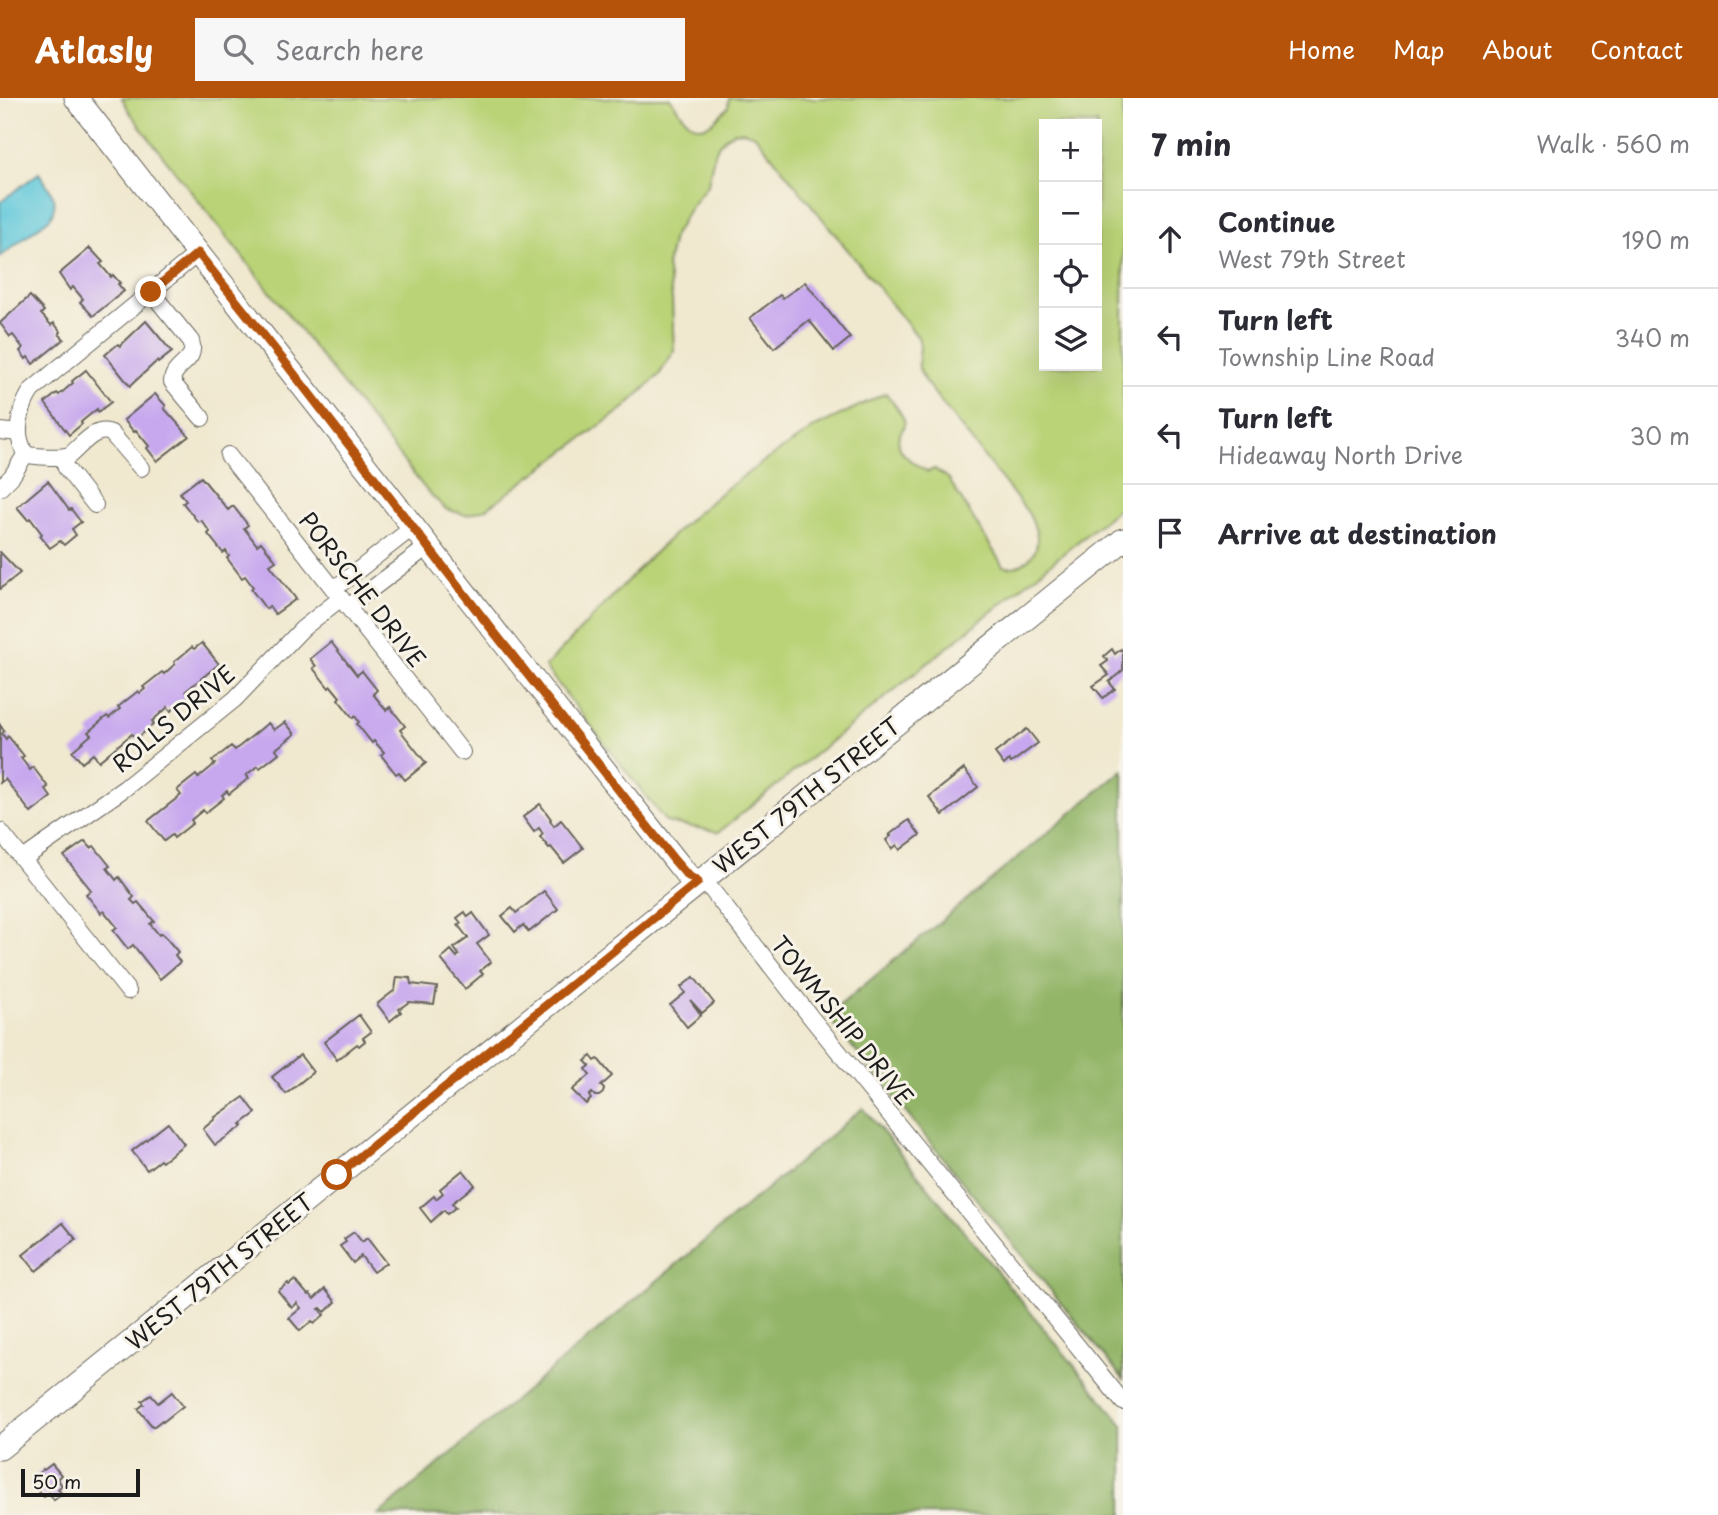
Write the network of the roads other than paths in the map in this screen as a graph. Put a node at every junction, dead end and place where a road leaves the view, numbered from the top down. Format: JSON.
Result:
{"nodes":[{"id":1,"x":76,"y":98,"type":"edge"},
{"id":2,"x":198,"y":253,"type":"junction"},
{"id":3,"x":151,"y":292,"type":"junction"},
{"id":4,"x":202,"y":418,"type":"dead end"},
{"id":5,"x":0,"y":431,"type":"edge"},
{"id":6,"x":19,"y":433,"type":"junction"},
{"id":7,"x":25,"y":455,"type":"junction"},
{"id":8,"x":228,"y":455,"type":"dead end"},
{"id":9,"x":62,"y":457,"type":"junction"},
{"id":10,"x":141,"y":468,"type":"dead end"},
{"id":11,"x":0,"y":488,"type":"edge"},
{"id":12,"x":95,"y":505,"type":"dead end"},
{"id":13,"x":412,"y":528,"type":"junction"},
{"id":14,"x":1123,"y":540,"type":"edge"},
{"id":15,"x":427,"y":547,"type":"junction"},
{"id":16,"x":341,"y":598,"type":"junction"},
{"id":17,"x":462,"y":752,"type":"dead end"},
{"id":18,"x":0,"y":831,"type":"edge"},
{"id":19,"x":23,"y":859,"type":"junction"},
{"id":20,"x":698,"y":882,"type":"junction"},
{"id":21,"x":128,"y":991,"type":"dead end"},
{"id":22,"x":1123,"y":1402,"type":"edge"},
{"id":23,"x":0,"y":1448,"type":"edge"}],
"edges":[{"from":1,"to":2,"type":"main road"},
{"from":2,"to":3,"type":"street"},
{"from":2,"to":13,"type":"main road"},
{"from":3,"to":4,"type":"street"},
{"from":3,"to":6,"type":"street"},
{"from":5,"to":6,"type":"street"},
{"from":6,"to":7,"type":"street"},
{"from":7,"to":9,"type":"street"},
{"from":7,"to":11,"type":"street"},
{"from":8,"to":16,"type":"street","name":"PORSCHE DRIVE"},
{"from":9,"to":10,"type":"street"},
{"from":9,"to":12,"type":"street"},
{"from":13,"to":15,"type":"main road"},
{"from":13,"to":16,"type":"street","name":"ROLLS DRIVE"},
{"from":14,"to":20,"type":"main road","name":"WEST 79TH STREET"},
{"from":15,"to":16,"type":"street","name":"ROLLS DRIVE"},
{"from":15,"to":20,"type":"main road"},
{"from":16,"to":17,"type":"street","name":"PORSCHE DRIVE"},
{"from":16,"to":19,"type":"street","name":"ROLLS DRIVE"},
{"from":18,"to":19,"type":"street"},
{"from":19,"to":21,"type":"street"},
{"from":20,"to":22,"type":"street","name":"TOWMSHIP DRIVE"},
{"from":20,"to":23,"type":"main road","name":"WEST 79TH STREET"}]}
